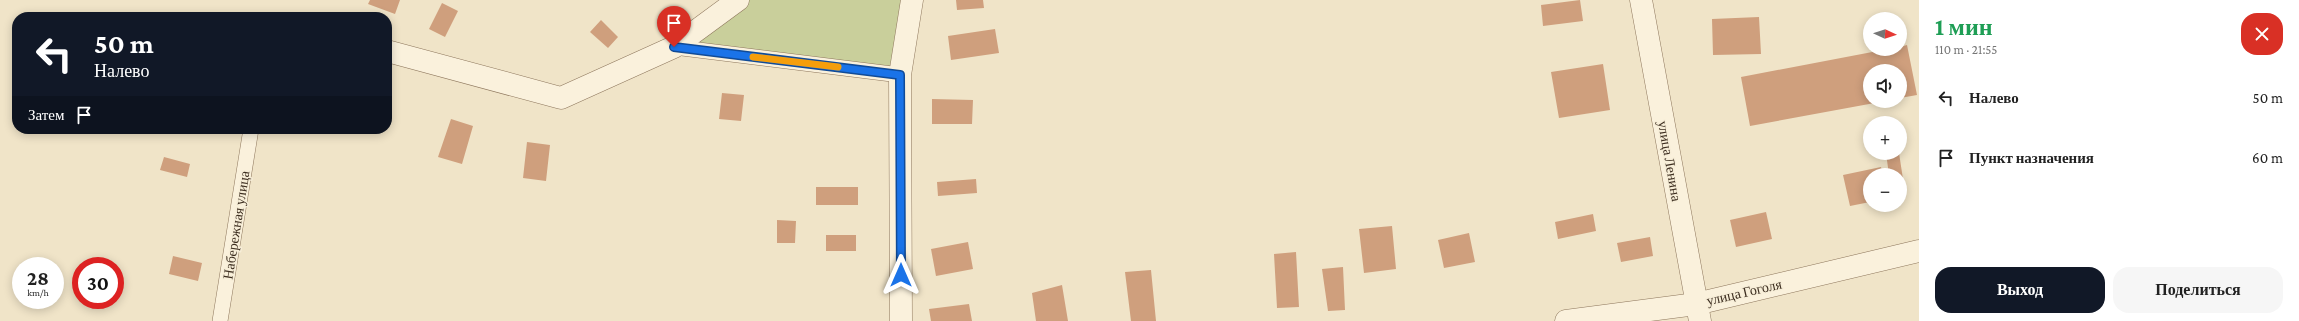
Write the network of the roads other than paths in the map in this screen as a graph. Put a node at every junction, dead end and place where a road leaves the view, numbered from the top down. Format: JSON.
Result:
{"nodes":[{"id":1,"x":738,"y":0,"type":"edge"},
{"id":2,"x":912,"y":0,"type":"edge"},
{"id":3,"x":1641,"y":0,"type":"edge"},
{"id":4,"x":674,"y":47,"type":"junction"},
{"id":5,"x":392,"y":52,"type":"edge"},
{"id":6,"x":900,"y":75,"type":"junction"},
{"id":7,"x":250,"y":134,"type":"edge"},
{"id":8,"x":1919,"y":251,"type":"edge"},
{"id":9,"x":1698,"y":312,"type":"edge"},
{"id":10,"x":220,"y":321,"type":"edge"},
{"id":11,"x":901,"y":321,"type":"edge"},
{"id":12,"x":1566,"y":321,"type":"edge"}],
"edges":[{"from":1,"to":4,"type":"street"},
{"from":2,"to":6,"type":"street"},
{"from":3,"to":9,"type":"street","name":"улица Ленина"},
{"from":4,"to":5,"type":"street"},
{"from":4,"to":6,"type":"lane"},
{"from":6,"to":11,"type":"street"},
{"from":7,"to":10,"type":"lane","name":"Набережная улица"},
{"from":8,"to":9,"type":"street","name":"улица Гоголя"},
{"from":9,"to":12,"type":"street","name":"улица Гоголя"}]}
